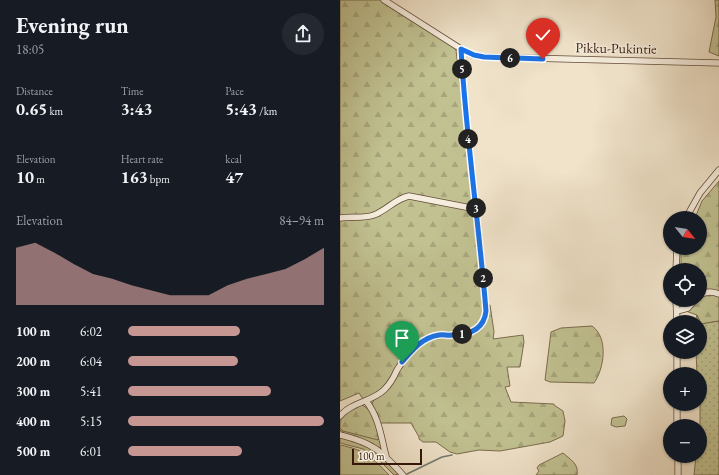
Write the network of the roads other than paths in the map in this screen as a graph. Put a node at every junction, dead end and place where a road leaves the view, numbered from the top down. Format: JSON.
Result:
{"nodes":[{"id":1,"x":384,"y":0,"type":"edge"},
{"id":2,"x":461,"y":49,"type":"junction"},
{"id":3,"x":719,"y":63,"type":"edge"},
{"id":4,"x":719,"y":170,"type":"edge"},
{"id":5,"x":476,"y":209,"type":"junction"},
{"id":6,"x":690,"y":211,"type":"edge"},
{"id":7,"x":340,"y":218,"type":"edge"},
{"id":8,"x":707,"y":292,"type":"edge"},
{"id":9,"x":719,"y":294,"type":"edge"},
{"id":10,"x":677,"y":307,"type":"edge"},
{"id":11,"x":689,"y":307,"type":"edge"},
{"id":12,"x":677,"y":311,"type":"junction"},
{"id":13,"x":677,"y":315,"type":"edge"},
{"id":14,"x":366,"y":401,"type":"junction"},
{"id":15,"x":340,"y":416,"type":"edge"},
{"id":16,"x":340,"y":435,"type":"edge"},
{"id":17,"x":386,"y":456,"type":"junction"},
{"id":18,"x":678,"y":463,"type":"edge"},
{"id":19,"x":403,"y":475,"type":"edge"},
{"id":20,"x":678,"y":475,"type":"edge"}],
"edges":[{"from":1,"to":2,"type":"street","name":"Pikku-Pukintie"},
{"from":2,"to":3,"type":"street","name":"Pikku-Pukintie"},
{"from":2,"to":5,"type":"street"},
{"from":4,"to":6,"type":"street"},
{"from":5,"to":7,"type":"street"},
{"from":5,"to":14,"type":"street"},
{"from":8,"to":9,"type":"street"},
{"from":10,"to":12,"type":"street"},
{"from":11,"to":12,"type":"street"},
{"from":12,"to":13,"type":"street"},
{"from":14,"to":15,"type":"street"},
{"from":14,"to":17,"type":"street"},
{"from":16,"to":17,"type":"street"},
{"from":17,"to":19,"type":"street"},
{"from":18,"to":20,"type":"street"}]}
